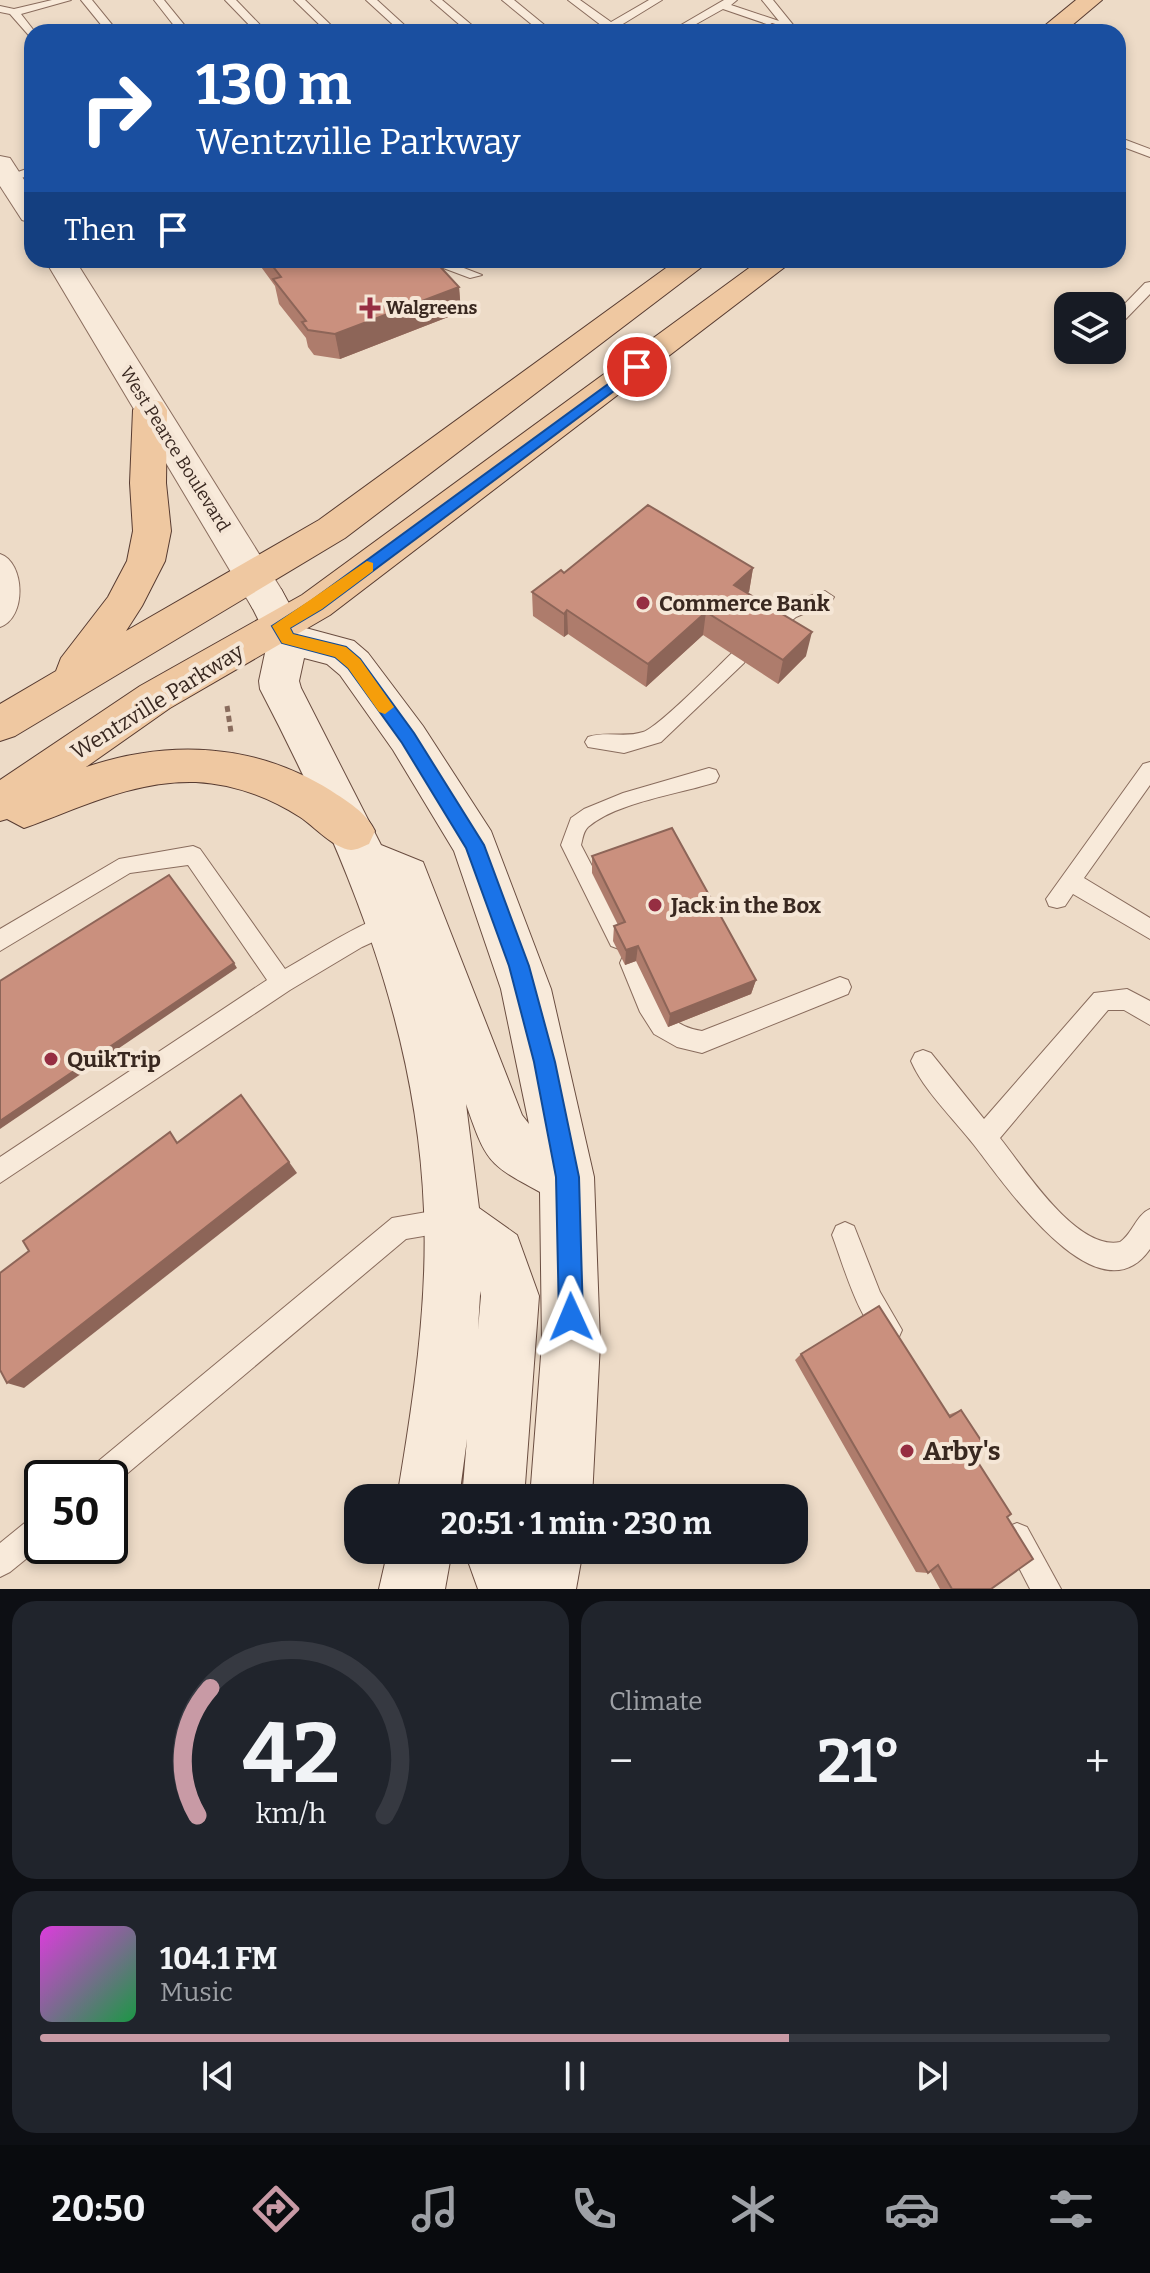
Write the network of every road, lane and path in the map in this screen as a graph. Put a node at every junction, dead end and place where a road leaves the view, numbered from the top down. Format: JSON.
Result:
{"nodes":[{"id":1,"x":86,"y":0,"type":"edge"},
{"id":2,"x":159,"y":0,"type":"edge"},
{"id":3,"x":230,"y":0,"type":"edge"},
{"id":4,"x":299,"y":0,"type":"edge"},
{"id":5,"x":371,"y":0,"type":"edge"},
{"id":6,"x":436,"y":0,"type":"edge"},
{"id":7,"x":507,"y":0,"type":"edge"},
{"id":8,"x":573,"y":0,"type":"edge"},
{"id":9,"x":767,"y":0,"type":"edge"},
{"id":10,"x":1091,"y":0,"type":"edge"},
{"id":11,"x":60,"y":1,"type":"edge"},
{"id":12,"x":649,"y":2,"type":"edge"},
{"id":13,"x":727,"y":3,"type":"edge"},
{"id":14,"x":0,"y":9,"type":"edge"},
{"id":15,"x":14,"y":12,"type":"junction"},
{"id":16,"x":106,"y":24,"type":"edge"},
{"id":17,"x":178,"y":24,"type":"edge"},
{"id":18,"x":254,"y":24,"type":"edge"},
{"id":19,"x":324,"y":24,"type":"edge"},
{"id":20,"x":398,"y":24,"type":"edge"},
{"id":21,"x":465,"y":24,"type":"edge"},
{"id":22,"x":538,"y":24,"type":"edge"},
{"id":23,"x":607,"y":24,"type":"edge"},
{"id":24,"x":620,"y":24,"type":"edge"},
{"id":25,"x":689,"y":24,"type":"edge"},
{"id":26,"x":781,"y":24,"type":"edge"},
{"id":27,"x":790,"y":24,"type":"edge"},
{"id":28,"x":1060,"y":24,"type":"edge"},
{"id":29,"x":24,"y":25,"type":"edge"},
{"id":30,"x":1126,"y":144,"type":"edge"},
{"id":31,"x":1150,"y":153,"type":"edge"},
{"id":32,"x":14,"y":170,"type":"edge"},
{"id":33,"x":24,"y":194,"type":"edge"},
{"id":34,"x":65,"y":268,"type":"edge"},
{"id":35,"x":454,"y":268,"type":"edge"},
{"id":36,"x":685,"y":268,"type":"edge"},
{"id":37,"x":768,"y":268,"type":"edge"},
{"id":38,"x":475,"y":275,"type":"dead end"},
{"id":39,"x":1150,"y":286,"type":"edge"},
{"id":40,"x":1126,"y":311,"type":"edge"},
{"id":41,"x":150,"y":410,"type":"junction"},
{"id":42,"x":0,"y":560,"type":"edge"},
{"id":43,"x":825,"y":597,"type":"dead end"},
{"id":44,"x":272,"y":609,"type":"junction"},
{"id":45,"x":0,"y":620,"type":"edge"},
{"id":46,"x":767,"y":631,"type":"edge"},
{"id":47,"x":738,"y":658,"type":"edge"},
{"id":48,"x":58,"y":691,"type":"junction"},
{"id":49,"x":227,"y":706,"type":"dead end"},
{"id":50,"x":0,"y":724,"type":"edge"},
{"id":51,"x":232,"y":734,"type":"dead end"},
{"id":52,"x":595,"y":742,"type":"dead end"},
{"id":53,"x":1150,"y":770,"type":"edge"},
{"id":54,"x":709,"y":776,"type":"dead end"},
{"id":55,"x":0,"y":803,"type":"edge"},
{"id":56,"x":0,"y":819,"type":"edge"},
{"id":57,"x":360,"y":845,"type":"junction"},
{"id":58,"x":1070,"y":881,"type":"junction"},
{"id":59,"x":1057,"y":899,"type":"dead end"},
{"id":60,"x":391,"y":923,"type":"junction"},
{"id":61,"x":1150,"y":929,"type":"edge"},
{"id":62,"x":619,"y":939,"type":"edge"},
{"id":63,"x":0,"y":941,"type":"edge"},
{"id":64,"x":631,"y":963,"type":"edge"},
{"id":65,"x":282,"y":983,"type":"junction"},
{"id":66,"x":840,"y":987,"type":"dead end"},
{"id":67,"x":1150,"y":1014,"type":"edge"},
{"id":68,"x":923,"y":1061,"type":"dead end"},
{"id":69,"x":984,"y":1138,"type":"junction"},
{"id":70,"x":0,"y":1171,"type":"edge"},
{"id":71,"x":567,"y":1177,"type":"junction"},
{"id":72,"x":450,"y":1221,"type":"junction"},
{"id":73,"x":1150,"y":1222,"type":"edge"},
{"id":74,"x":845,"y":1235,"type":"dead end"},
{"id":75,"x":903,"y":1352,"type":"edge"},
{"id":76,"x":122,"y":1460,"type":"edge"},
{"id":77,"x":430,"y":1484,"type":"edge"},
{"id":78,"x":494,"y":1484,"type":"edge"},
{"id":79,"x":562,"y":1484,"type":"edge"},
{"id":80,"x":1006,"y":1518,"type":"edge"},
{"id":81,"x":24,"y":1542,"type":"edge"},
{"id":82,"x":0,"y":1562,"type":"edge"},
{"id":83,"x":417,"y":1564,"type":"edge"},
{"id":84,"x":501,"y":1564,"type":"edge"},
{"id":85,"x":548,"y":1564,"type":"edge"},
{"id":86,"x":412,"y":1589,"type":"edge"},
{"id":87,"x":511,"y":1589,"type":"edge"},
{"id":88,"x":543,"y":1589,"type":"edge"},
{"id":89,"x":1046,"y":1589,"type":"edge"}],
"edges":[{"from":1,"to":16,"type":"lane"},
{"from":2,"to":17,"type":"lane"},
{"from":3,"to":18,"type":"lane"},
{"from":4,"to":19,"type":"lane"},
{"from":5,"to":20,"type":"lane"},
{"from":6,"to":21,"type":"lane"},
{"from":7,"to":22,"type":"lane"},
{"from":8,"to":23,"type":"lane"},
{"from":9,"to":27,"type":"lane"},
{"from":10,"to":28,"type":"main road"},
{"from":11,"to":15,"type":"lane"},
{"from":12,"to":24,"type":"lane"},
{"from":13,"to":25,"type":"lane"},
{"from":13,"to":26,"type":"lane"},
{"from":14,"to":15,"type":"lane"},
{"from":15,"to":29,"type":"lane"},
{"from":30,"to":31,"type":"lane"},
{"from":32,"to":33,"type":"main road"},
{"from":34,"to":41,"type":"main road","name":"West Pearce Boulevard"},
{"from":35,"to":38,"type":"lane"},
{"from":36,"to":44,"type":"main road","name":"Wentzville Parkway"},
{"from":37,"to":44,"type":"main road","name":"Wentzville Parkway"},
{"from":39,"to":40,"type":"lane"},
{"from":41,"to":44,"type":"main road","name":"West Pearce Boulevard"},
{"from":41,"to":48,"type":"main road"},
{"from":42,"to":45,"type":"lane"},
{"from":43,"to":46,"type":"lane"},
{"from":44,"to":48,"type":"main road","name":"Wentzville Parkway"},
{"from":44,"to":55,"type":"main road","name":"Wentzville Parkway"},
{"from":44,"to":57,"type":"main road"},
{"from":44,"to":71,"type":"main road"},
{"from":47,"to":52,"type":"lane"},
{"from":48,"to":50,"type":"main road","name":"Wentzville Parkway"},
{"from":49,"to":51,"type":"path"},
{"from":53,"to":58,"type":"lane"},
{"from":54,"to":62,"type":"lane"},
{"from":56,"to":57,"type":"main road"},
{"from":57,"to":60,"type":"main road"},
{"from":57,"to":71,"type":"main road"},
{"from":58,"to":59,"type":"lane"},
{"from":58,"to":61,"type":"lane"},
{"from":60,"to":65,"type":"lane"},
{"from":60,"to":72,"type":"main road"},
{"from":63,"to":65,"type":"lane"},
{"from":64,"to":66,"type":"lane"},
{"from":65,"to":70,"type":"lane"},
{"from":67,"to":69,"type":"lane"},
{"from":68,"to":69,"type":"lane"},
{"from":69,"to":73,"type":"lane"},
{"from":71,"to":79,"type":"main road"},
{"from":72,"to":76,"type":"lane"},
{"from":72,"to":77,"type":"main road"},
{"from":72,"to":78,"type":"main road"},
{"from":74,"to":75,"type":"lane"},
{"from":80,"to":89,"type":"lane"},
{"from":81,"to":82,"type":"lane"},
{"from":83,"to":86,"type":"main road"},
{"from":84,"to":87,"type":"main road"},
{"from":85,"to":88,"type":"main road"}]}
